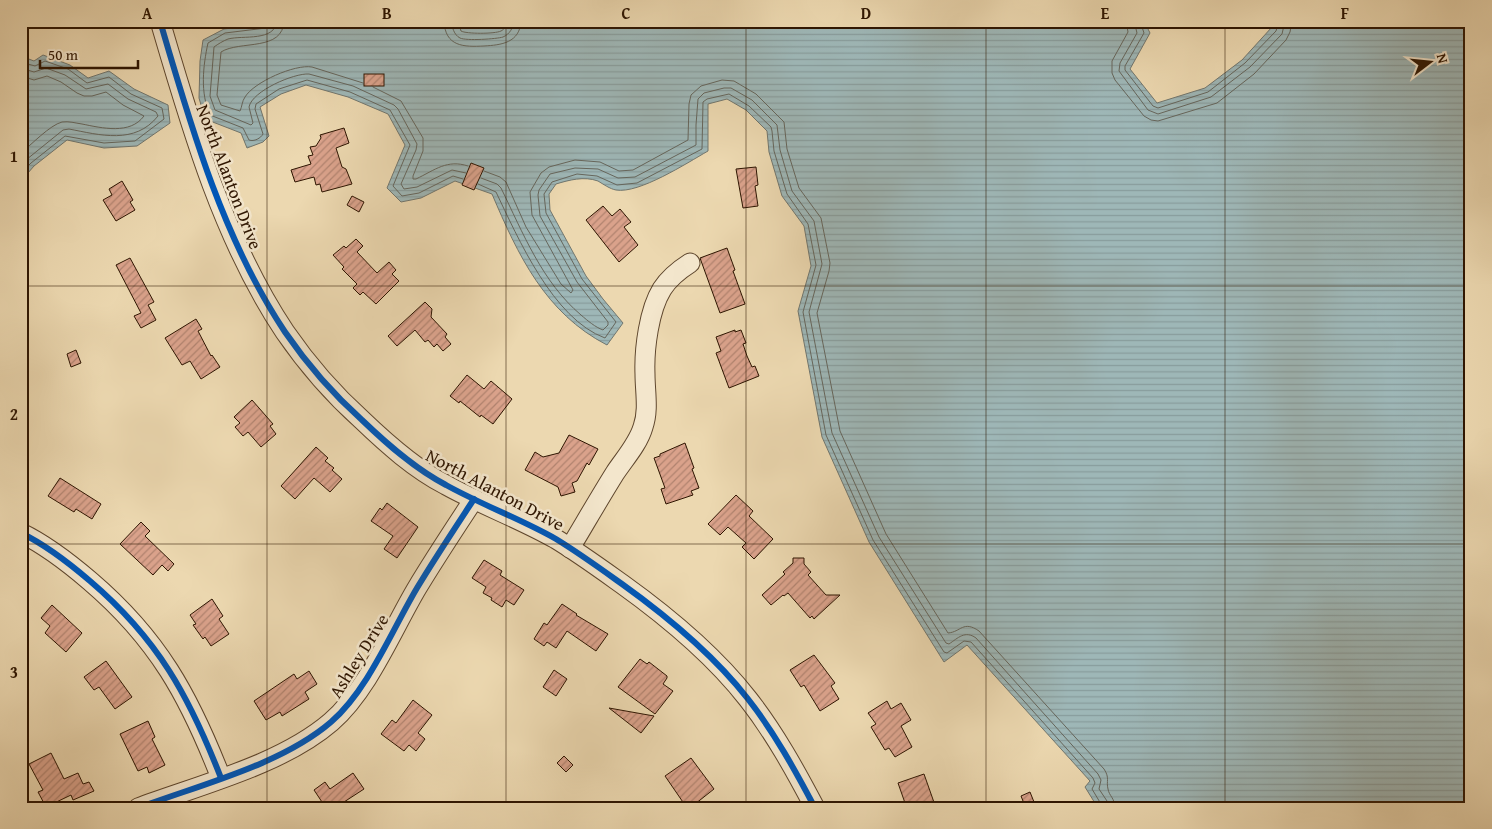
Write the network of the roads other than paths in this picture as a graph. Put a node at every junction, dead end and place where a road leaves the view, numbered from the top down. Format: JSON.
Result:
{"nodes":[{"id":1,"x":160,"y":21,"type":"edge"},
{"id":2,"x":690,"y":263,"type":"dead end"},
{"id":3,"x":474,"y":498,"type":"junction"},
{"id":4,"x":21,"y":533,"type":"edge"},
{"id":5,"x":570,"y":548,"type":"junction"},
{"id":6,"x":220,"y":778,"type":"junction"},
{"id":7,"x":138,"y":808,"type":"edge"},
{"id":8,"x":815,"y":808,"type":"edge"}],
"edges":[{"from":1,"to":3,"type":"street","name":"North Alanton Drive"},
{"from":2,"to":5,"type":"street"},
{"from":3,"to":5,"type":"street","name":"North Alanton Drive"},
{"from":3,"to":6,"type":"street","name":"Ashley Drive"},
{"from":4,"to":6,"type":"street"},
{"from":5,"to":8,"type":"street","name":"North Alanton Drive"},
{"from":6,"to":7,"type":"street","name":"Ashley Drive"}]}
